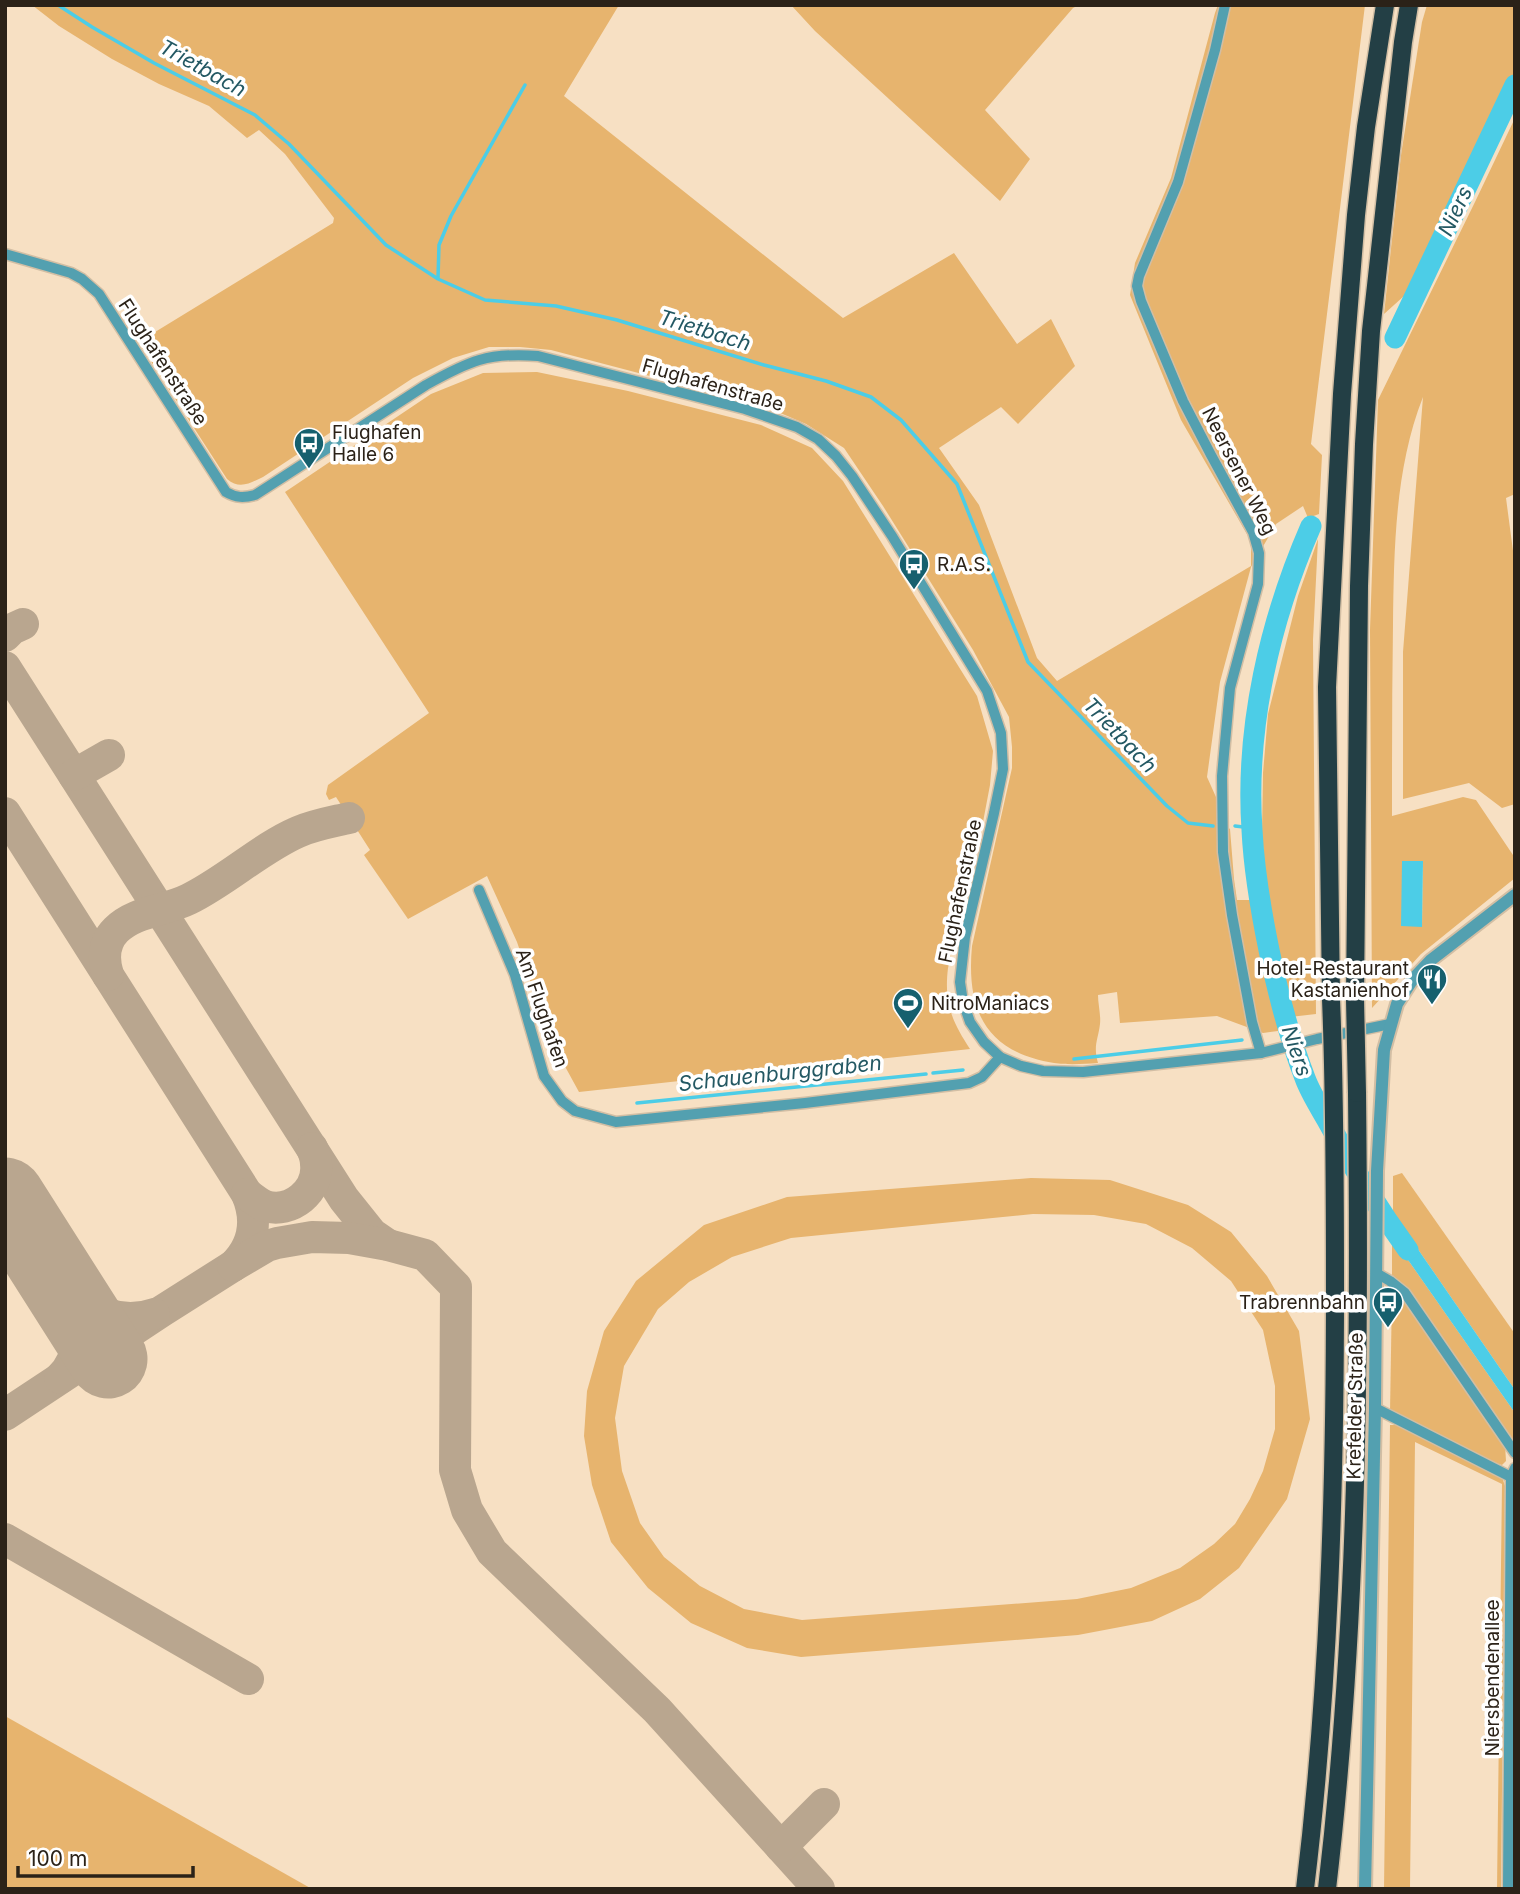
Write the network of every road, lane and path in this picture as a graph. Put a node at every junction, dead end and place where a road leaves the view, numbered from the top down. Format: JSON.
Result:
{"nodes":[{"id":1,"x":1225,"y":5,"type":"edge"},
{"id":2,"x":1385,"y":5,"type":"edge"},
{"id":3,"x":1409,"y":5,"type":"edge"},
{"id":4,"x":1415,"y":5,"type":"edge"},
{"id":5,"x":1403,"y":42,"type":"junction"},
{"id":6,"x":5,"y":254,"type":"edge"},
{"id":7,"x":479,"y":890,"type":"dead end"},
{"id":8,"x":1515,"y":895,"type":"edge"},
{"id":9,"x":1390,"y":1024,"type":"junction"},
{"id":10,"x":1261,"y":1053,"type":"junction"},
{"id":11,"x":1000,"y":1057,"type":"junction"},
{"id":12,"x":1376,"y":1273,"type":"junction"},
{"id":13,"x":1375,"y":1408,"type":"junction"},
{"id":14,"x":1515,"y":1452,"type":"edge"},
{"id":15,"x":1513,"y":1473,"type":"edge"},
{"id":16,"x":1305,"y":1889,"type":"edge"},
{"id":17,"x":1328,"y":1889,"type":"edge"},
{"id":18,"x":1365,"y":1889,"type":"edge"},
{"id":19,"x":1508,"y":1889,"type":"edge"}],
"edges":[{"from":1,"to":10,"type":"street","name":"Neersener Weg"},
{"from":2,"to":16,"type":"highway","bridge":true},
{"from":3,"to":5,"type":"highway"},
{"from":4,"to":5,"type":"highway"},
{"from":5,"to":17,"type":"highway","bridge":true},
{"from":6,"to":11,"type":"street","name":"Flughafenstraße"},
{"from":7,"to":11,"type":"street","name":"Am Flughafen"},
{"from":8,"to":9,"type":"street","name":"Krefelder Straße"},
{"from":9,"to":10,"type":"street","name":"Flughafenstraße"},
{"from":9,"to":12,"type":"street","name":"Krefelder Straße"},
{"from":10,"to":11,"type":"street","name":"Flughafenstraße"},
{"from":12,"to":13,"type":"street","name":"Krefelder Straße"},
{"from":12,"to":14,"type":"street"},
{"from":13,"to":15,"type":"street"},
{"from":13,"to":18,"type":"street","name":"Krefelder Straße"},
{"from":15,"to":19,"type":"street","name":"Niersbendenallee"}]}
